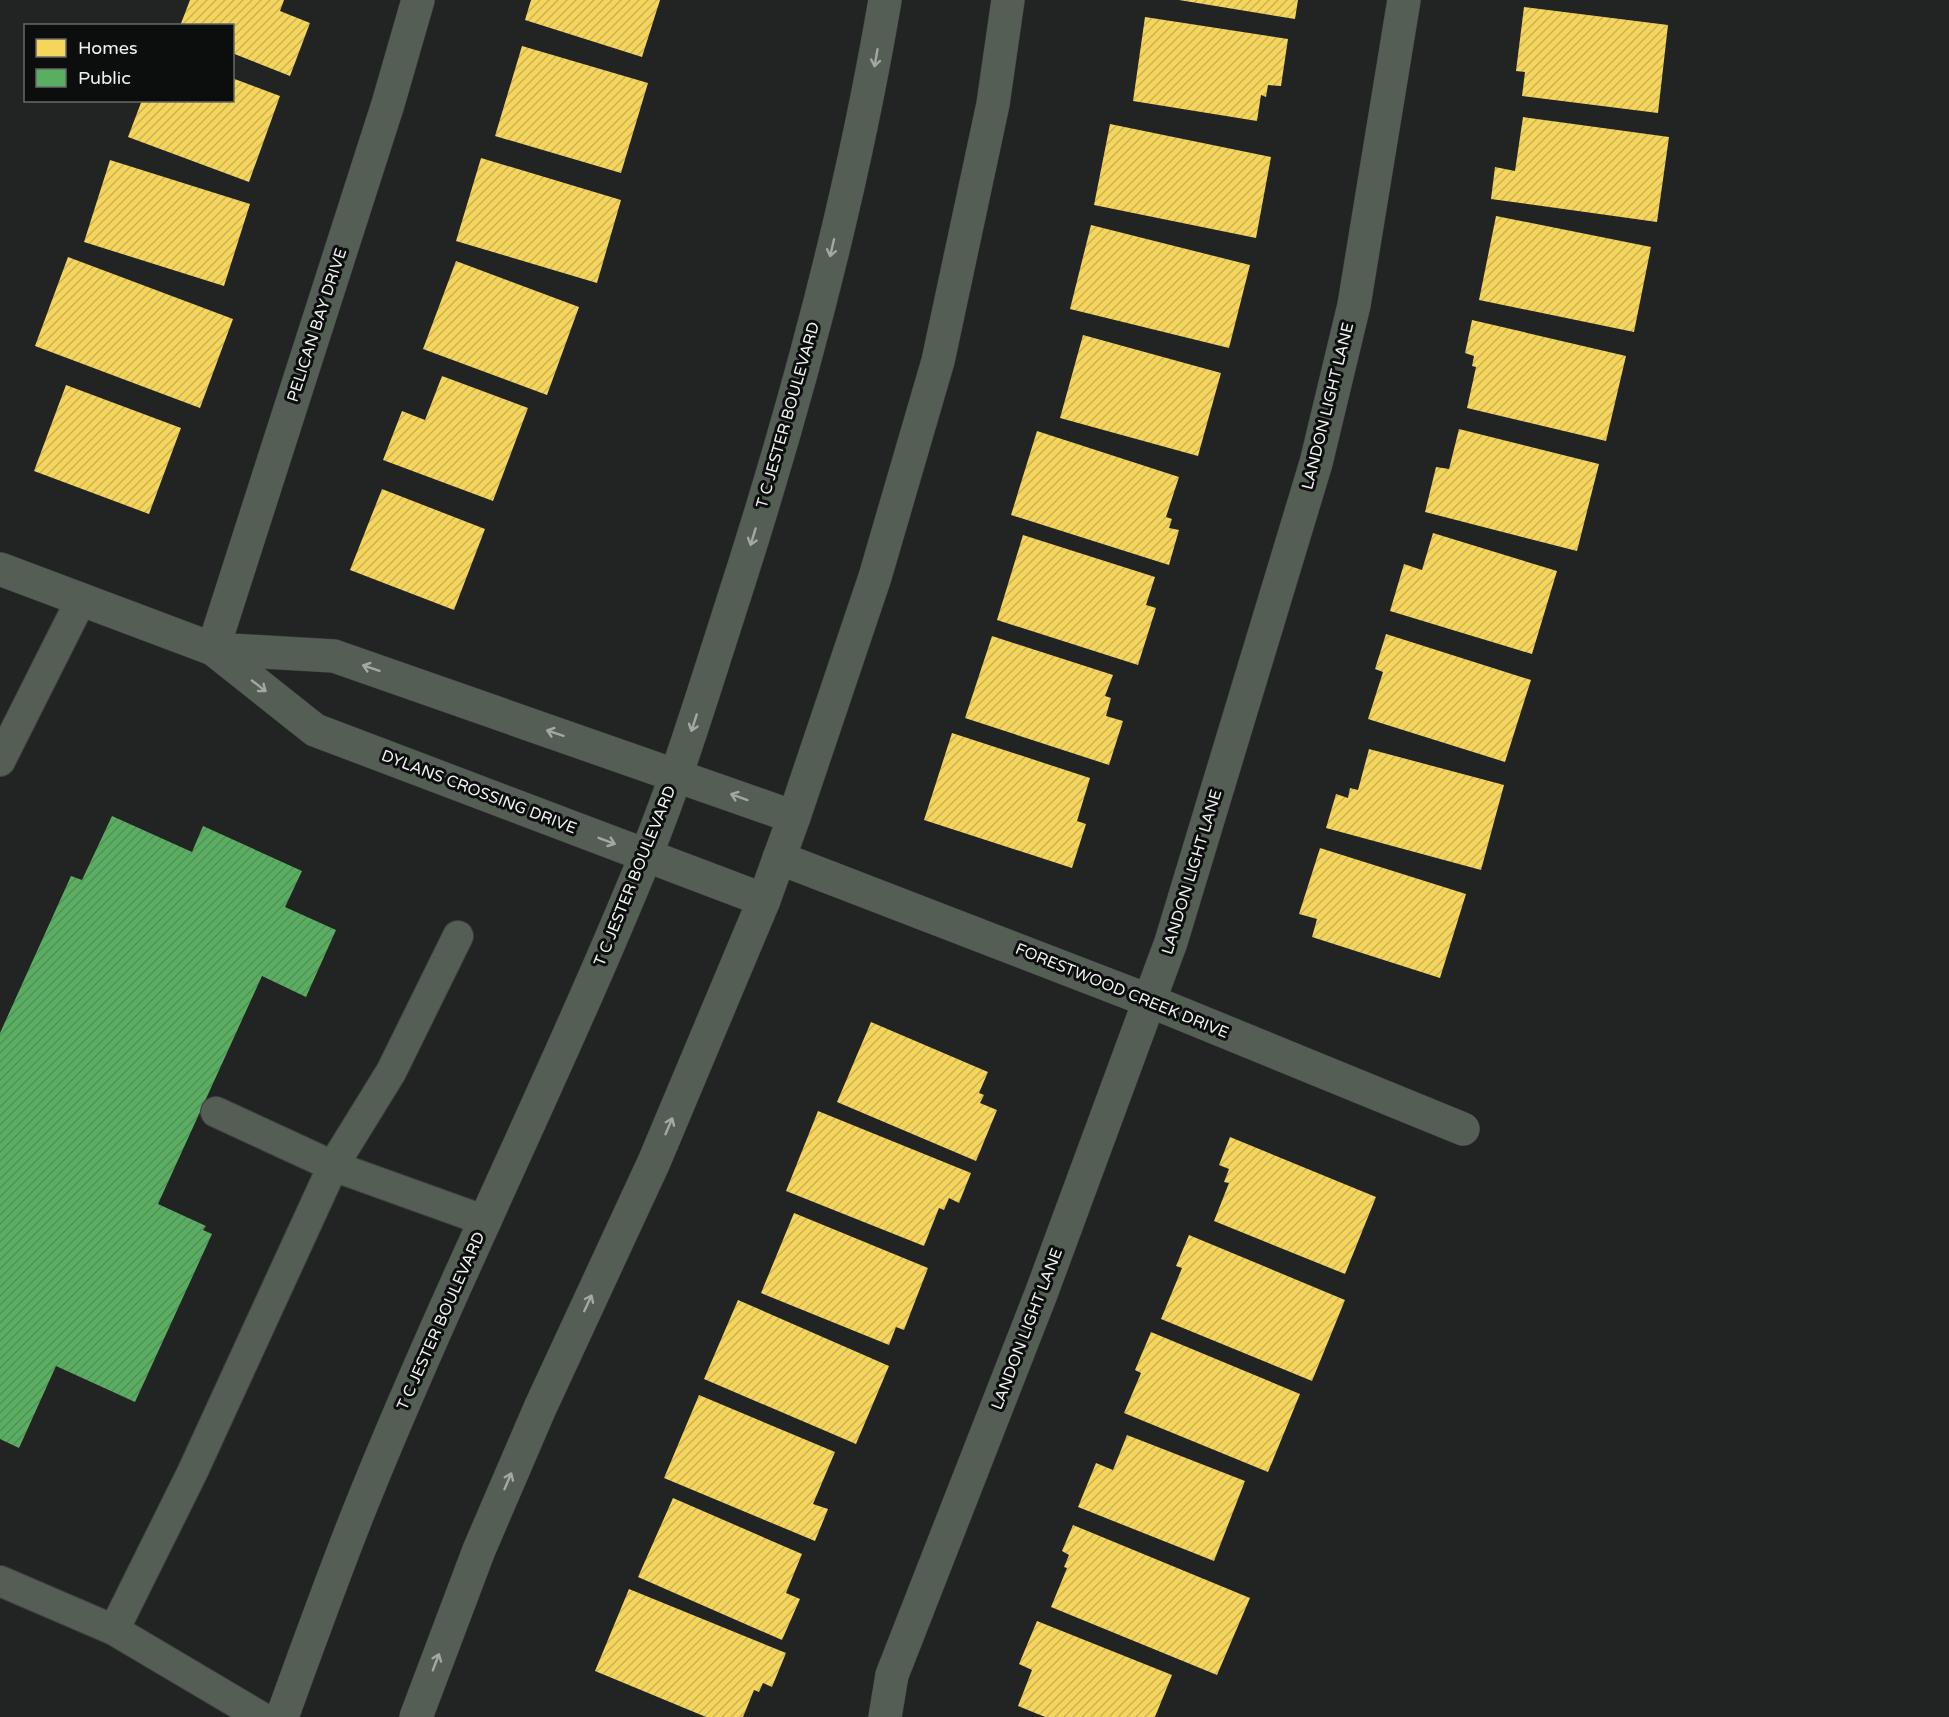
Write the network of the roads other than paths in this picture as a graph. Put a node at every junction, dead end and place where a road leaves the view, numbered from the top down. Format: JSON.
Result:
{"nodes":[{"id":1,"x":418,"y":0,"type":"edge"},
{"id":2,"x":885,"y":0,"type":"edge"},
{"id":3,"x":1008,"y":0,"type":"edge"},
{"id":4,"x":1404,"y":0,"type":"edge"},
{"id":5,"x":0,"y":569,"type":"edge"},
{"id":6,"x":81,"y":600,"type":"junction"},
{"id":7,"x":213,"y":649,"type":"junction"},
{"id":8,"x":0,"y":760,"type":"edge"},
{"id":9,"x":677,"y":775,"type":"junction"},
{"id":10,"x":794,"y":818,"type":"junction"},
{"id":11,"x":646,"y":856,"type":"junction"},
{"id":12,"x":779,"y":858,"type":"junction"},
{"id":13,"x":764,"y":900,"type":"junction"},
{"id":14,"x":458,"y":936,"type":"dead end"},
{"id":15,"x":1150,"y":1001,"type":"junction"},
{"id":16,"x":216,"y":1112,"type":"dead end"},
{"id":17,"x":1463,"y":1129,"type":"dead end"},
{"id":18,"x":333,"y":1166,"type":"junction"},
{"id":19,"x":486,"y":1221,"type":"junction"},
{"id":20,"x":0,"y":1581,"type":"edge"},
{"id":21,"x":114,"y":1630,"type":"junction"},
{"id":22,"x":261,"y":1717,"type":"edge"},
{"id":23,"x":282,"y":1717,"type":"edge"},
{"id":24,"x":416,"y":1717,"type":"edge"},
{"id":25,"x":885,"y":1717,"type":"edge"}],
"edges":[{"from":1,"to":7,"type":"street","name":"PELICAN BAY DRIVE"},
{"from":2,"to":9,"type":"street","name":"T C JESTER BOULEVARD","one_way":true},
{"from":3,"to":10,"type":"street"},
{"from":4,"to":15,"type":"street","name":"LANDON LIGHT LANE"},
{"from":5,"to":6,"type":"street","name":"DYLANS CROSSING DRIVE"},
{"from":6,"to":7,"type":"street","name":"DYLANS CROSSING DRIVE"},
{"from":6,"to":8,"type":"lane"},
{"from":9,"to":7,"type":"street","name":"DYLANS CROSSING DRIVE","one_way":true},
{"from":7,"to":11,"type":"street","name":"DYLANS CROSSING DRIVE","one_way":true},
{"from":10,"to":9,"type":"street","name":"DYLANS CROSSING DRIVE","one_way":true},
{"from":9,"to":11,"type":"street","name":"T C JESTER BOULEVARD"},
{"from":10,"to":12,"type":"street"},
{"from":11,"to":13,"type":"street","name":"DYLANS CROSSING DRIVE"},
{"from":11,"to":19,"type":"street","name":"T C JESTER BOULEVARD"},
{"from":12,"to":13,"type":"street"},
{"from":12,"to":15,"type":"street","name":"FORESTWOOD CREEK DRIVE"},
{"from":24,"to":13,"type":"street","one_way":true},
{"from":14,"to":18,"type":"lane"},
{"from":15,"to":17,"type":"street","name":"FORESTWOOD CREEK DRIVE"},
{"from":15,"to":25,"type":"street","name":"LANDON LIGHT LANE"},
{"from":16,"to":18,"type":"lane"},
{"from":18,"to":19,"type":"lane"},
{"from":18,"to":21,"type":"lane"},
{"from":19,"to":23,"type":"street","name":"T C JESTER BOULEVARD"},
{"from":20,"to":21,"type":"lane"},
{"from":21,"to":22,"type":"lane"}]}
